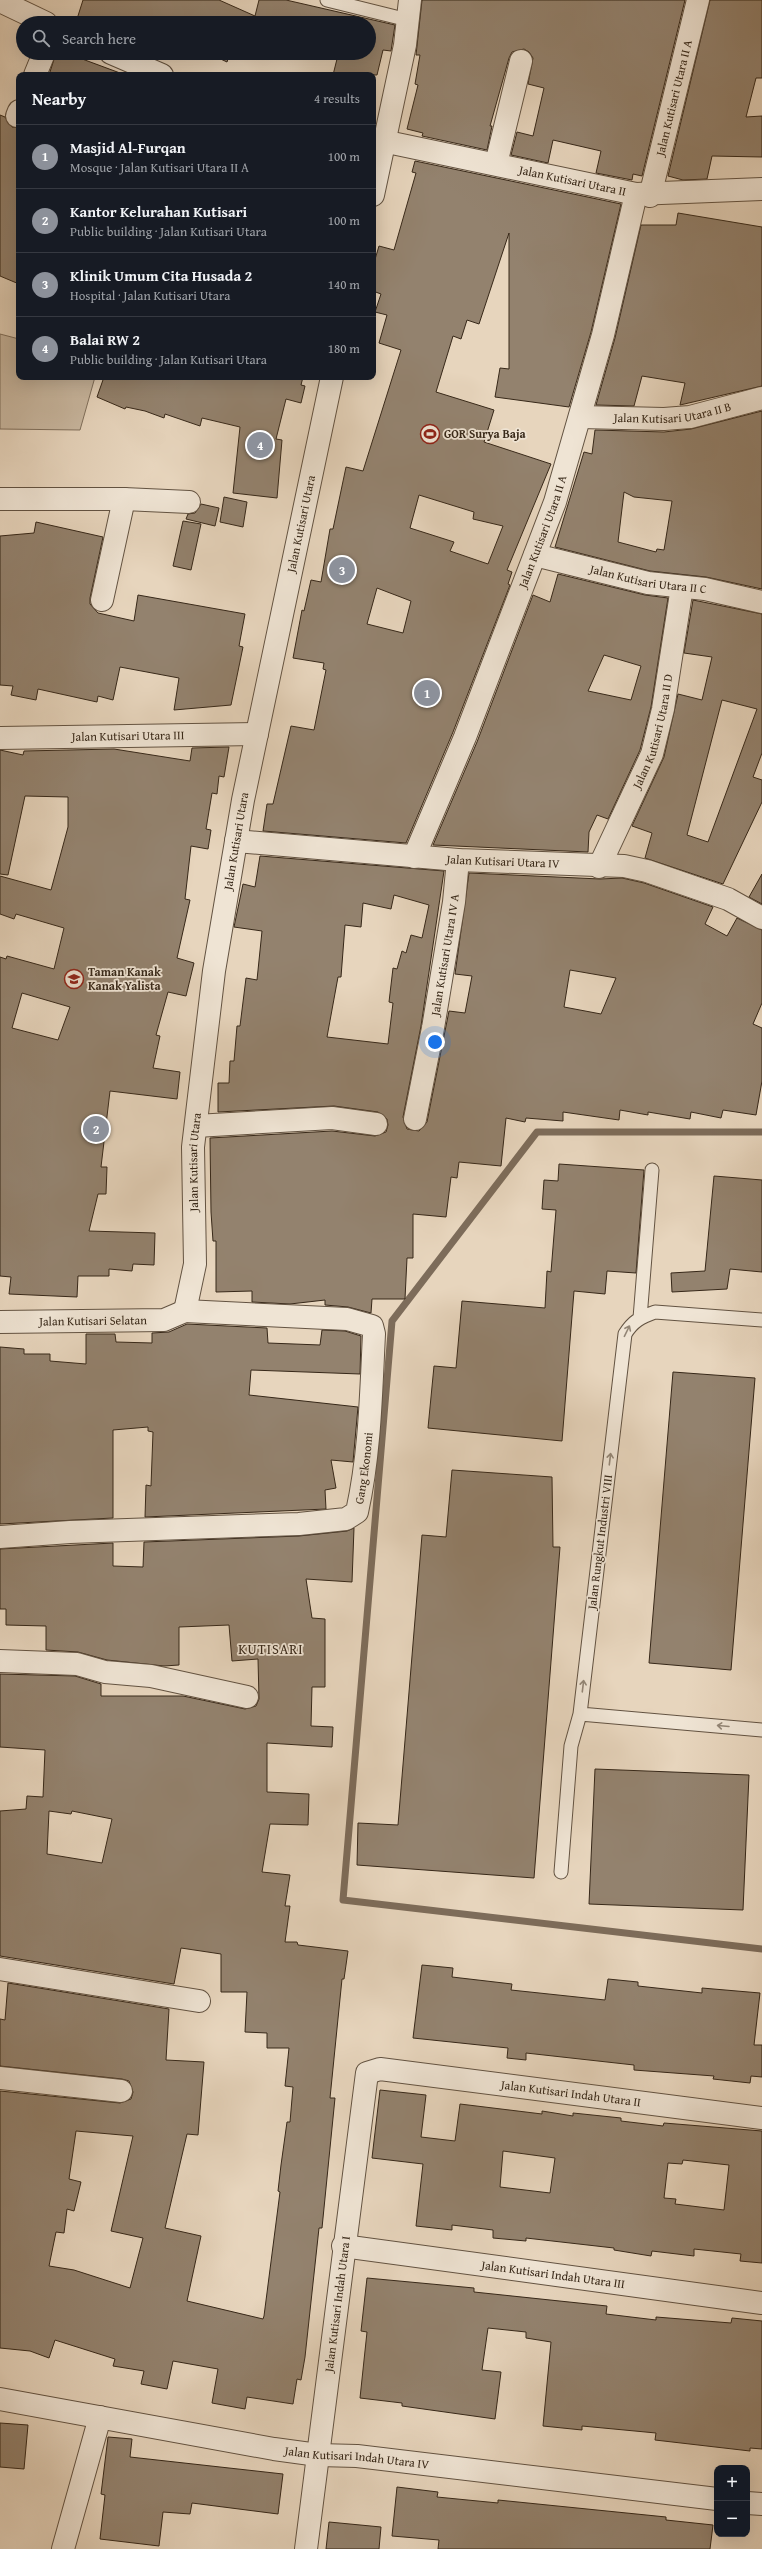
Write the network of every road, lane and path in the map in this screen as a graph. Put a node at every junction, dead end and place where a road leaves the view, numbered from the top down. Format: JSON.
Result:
{"nodes":[{"id":1,"x":327,"y":0,"type":"edge"},
{"id":2,"x":698,"y":0,"type":"edge"},
{"id":3,"x":0,"y":1,"type":"edge"},
{"id":4,"x":409,"y":10,"type":"edge"},
{"id":5,"x":31,"y":16,"type":"edge"},
{"id":6,"x":41,"y":60,"type":"edge"},
{"id":7,"x":121,"y":60,"type":"edge"},
{"id":8,"x":521,"y":61,"type":"dead end"},
{"id":9,"x":137,"y":71,"type":"edge"},
{"id":10,"x":36,"y":72,"type":"edge"},
{"id":11,"x":379,"y":140,"type":"edge"},
{"id":12,"x":496,"y":164,"type":"junction"},
{"id":13,"x":376,"y":168,"type":"edge"},
{"id":14,"x":762,"y":189,"type":"edge"},
{"id":15,"x":643,"y":195,"type":"junction"},
{"id":16,"x":331,"y":380,"type":"edge"},
{"id":17,"x":762,"y":398,"type":"edge"},
{"id":18,"x":580,"y":417,"type":"junction"},
{"id":19,"x":0,"y":499,"type":"edge"},
{"id":20,"x":124,"y":499,"type":"junction"},
{"id":21,"x":189,"y":502,"type":"dead end"},
{"id":22,"x":535,"y":555,"type":"junction"},
{"id":23,"x":682,"y":587,"type":"junction"},
{"id":24,"x":102,"y":600,"type":"dead end"},
{"id":25,"x":762,"y":602,"type":"edge"},
{"id":26,"x":257,"y":734,"type":"junction"},
{"id":27,"x":0,"y":738,"type":"edge"},
{"id":28,"x":236,"y":841,"type":"junction"},
{"id":29,"x":414,"y":857,"type":"junction"},
{"id":30,"x":458,"y":860,"type":"junction"},
{"id":31,"x":599,"y":867,"type":"junction"},
{"id":32,"x":762,"y":918,"type":"edge"},
{"id":33,"x":415,"y":1120,"type":"dead end"},
{"id":34,"x":376,"y":1124,"type":"dead end"},
{"id":35,"x":196,"y":1126,"type":"junction"},
{"id":36,"x":652,"y":1170,"type":"dead end"},
{"id":37,"x":185,"y":1312,"type":"junction"},
{"id":38,"x":640,"y":1318,"type":"junction"},
{"id":39,"x":762,"y":1320,"type":"edge"},
{"id":40,"x":0,"y":1322,"type":"edge"},
{"id":41,"x":0,"y":1537,"type":"edge"},
{"id":42,"x":0,"y":1661,"type":"edge"},
{"id":43,"x":247,"y":1697,"type":"dead end"},
{"id":44,"x":580,"y":1714,"type":"junction"},
{"id":45,"x":762,"y":1730,"type":"edge"},
{"id":46,"x":561,"y":1872,"type":"dead end"},
{"id":47,"x":0,"y":1969,"type":"edge"},
{"id":48,"x":199,"y":2001,"type":"dead end"},
{"id":49,"x":380,"y":2068,"type":"joint"},
{"id":50,"x":0,"y":2078,"type":"edge"},
{"id":51,"x":121,"y":2091,"type":"dead end"},
{"id":52,"x":762,"y":2118,"type":"edge"},
{"id":53,"x":343,"y":2246,"type":"junction"},
{"id":54,"x":762,"y":2303,"type":"edge"},
{"id":55,"x":0,"y":2400,"type":"edge"},
{"id":56,"x":100,"y":2417,"type":"junction"},
{"id":57,"x":318,"y":2455,"type":"junction"},
{"id":58,"x":714,"y":2499,"type":"edge"},
{"id":59,"x":750,"y":2503,"type":"edge"},
{"id":60,"x":762,"y":2504,"type":"edge"},
{"id":61,"x":63,"y":2549,"type":"edge"},
{"id":62,"x":306,"y":2549,"type":"edge"}],
"edges":[{"from":1,"to":4,"type":"lane"},
{"from":2,"to":15,"type":"street","name":"Jalan Kutisari Utara II A"},
{"from":3,"to":5,"type":"street"},
{"from":4,"to":11,"type":"street"},
{"from":6,"to":10,"type":"street"},
{"from":7,"to":9,"type":"street"},
{"from":8,"to":12,"type":"street"},
{"from":11,"to":12,"type":"street","name":"Jalan Kutisari Utara II"},
{"from":11,"to":13,"type":"street"},
{"from":12,"to":15,"type":"street","name":"Jalan Kutisari Utara II"},
{"from":14,"to":15,"type":"street","name":"Jalan Kutisari Utara II"},
{"from":15,"to":18,"type":"street","name":"Jalan Kutisari Utara II A"},
{"from":16,"to":26,"type":"street","name":"Jalan Kutisari Utara"},
{"from":17,"to":18,"type":"street","name":"Jalan Kutisari Utara II B"},
{"from":18,"to":22,"type":"street","name":"Jalan Kutisari Utara II A"},
{"from":19,"to":20,"type":"street"},
{"from":20,"to":21,"type":"street"},
{"from":20,"to":24,"type":"street"},
{"from":22,"to":23,"type":"street","name":"Jalan Kutisari Utara II C"},
{"from":22,"to":29,"type":"street","name":"Jalan Kutisari Utara II A"},
{"from":23,"to":25,"type":"street","name":"Jalan Kutisari Utara II C"},
{"from":23,"to":31,"type":"street","name":"Jalan Kutisari Utara II D"},
{"from":26,"to":27,"type":"street","name":"Jalan Kutisari Utara III"},
{"from":26,"to":28,"type":"street","name":"Jalan Kutisari Utara"},
{"from":28,"to":29,"type":"street","name":"Jalan Kutisari Utara IV"},
{"from":28,"to":35,"type":"street","name":"Jalan Kutisari Utara"},
{"from":29,"to":30,"type":"street","name":"Jalan Kutisari Utara IV"},
{"from":30,"to":31,"type":"street","name":"Jalan Kutisari Utara IV"},
{"from":30,"to":33,"type":"street","name":"Jalan Kutisari Utara IV A"},
{"from":31,"to":32,"type":"street","name":"Jalan Kutisari Utara IV"},
{"from":34,"to":35,"type":"street"},
{"from":35,"to":37,"type":"street","name":"Jalan Kutisari Utara"},
{"from":36,"to":38,"type":"lane"},
{"from":37,"to":40,"type":"street","name":"Jalan Kutisari Selatan"},
{"from":37,"to":41,"type":"street","name":"Gang Ekonomi"},
{"from":38,"to":39,"type":"lane","name":"Jalan Rungkut Industri VIII"},
{"from":44,"to":38,"type":"lane","name":"Jalan Rungkut Industri VIII","one_way":true},
{"from":42,"to":43,"type":"street"},
{"from":45,"to":44,"type":"lane","one_way":true},
{"from":44,"to":46,"type":"lane","name":"Jalan Rungkut Industri VIII"},
{"from":47,"to":48,"type":"street"},
{"from":49,"to":52,"type":"street","name":"Jalan Kutisari Indah Utara II"},
{"from":49,"to":53,"type":"street","name":"Jalan Kutisari Indah Utara I"},
{"from":50,"to":51,"type":"street"},
{"from":53,"to":54,"type":"street","name":"Jalan Kutisari Indah Utara III"},
{"from":53,"to":57,"type":"street","name":"Jalan Kutisari Indah Utara I"},
{"from":55,"to":56,"type":"street","name":"Jalan Kutisari Indah Utara IV"},
{"from":56,"to":57,"type":"street","name":"Jalan Kutisari Indah Utara IV"},
{"from":56,"to":61,"type":"street"},
{"from":57,"to":58,"type":"street","name":"Jalan Kutisari Indah Utara IV"},
{"from":57,"to":62,"type":"street","name":"Jalan Kutisari Indah Utara I"},
{"from":59,"to":60,"type":"street"}]}
